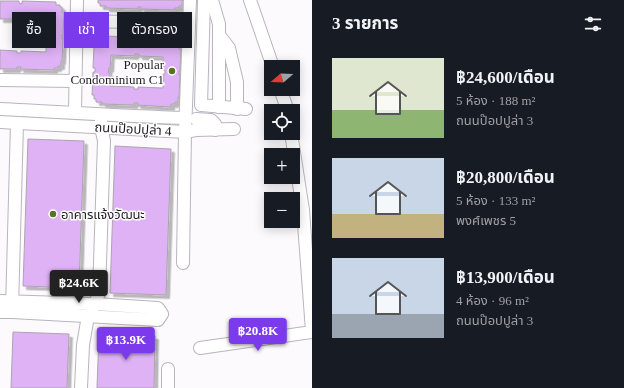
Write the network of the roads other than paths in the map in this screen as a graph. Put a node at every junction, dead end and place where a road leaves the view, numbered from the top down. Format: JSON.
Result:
{"nodes":[{"id":1,"x":77,"y":0,"type":"edge"},
{"id":2,"x":190,"y":0,"type":"edge"},
{"id":3,"x":204,"y":0,"type":"edge"},
{"id":4,"x":212,"y":0,"type":"edge"},
{"id":5,"x":250,"y":0,"type":"edge"},
{"id":6,"x":77,"y":12,"type":"edge"},
{"id":7,"x":190,"y":12,"type":"edge"},
{"id":8,"x":219,"y":34,"type":"junction"},
{"id":9,"x":76,"y":48,"type":"edge"},
{"id":10,"x":190,"y":48,"type":"edge"},
{"id":11,"x":271,"y":60,"type":"edge"},
{"id":12,"x":0,"y":80,"type":"edge"},
{"id":13,"x":75,"y":81,"type":"junction"},
{"id":14,"x":219,"y":107,"type":"junction"},
{"id":15,"x":0,"y":109,"type":"edge"},
{"id":16,"x":75,"y":112,"type":"junction"},
{"id":17,"x":191,"y":119,"type":"junction"},
{"id":18,"x":101,"y":121,"type":"junction"},
{"id":19,"x":0,"y":122,"type":"edge"},
{"id":20,"x":17,"y":123,"type":"junction"},
{"id":21,"x":234,"y":129,"type":"dead end"},
{"id":22,"x":215,"y":130,"type":"junction"},
{"id":23,"x":185,"y":132,"type":"junction"},
{"id":24,"x":293,"y":140,"type":"edge"},
{"id":25,"x":308,"y":209,"type":"edge"},
{"id":26,"x":183,"y":263,"type":"dead end"},
{"id":27,"x":95,"y":304,"type":"junction"},
{"id":28,"x":6,"y":307,"type":"edge"},
{"id":29,"x":88,"y":316,"type":"junction"},
{"id":30,"x":312,"y":332,"type":"edge"},
{"id":31,"x":200,"y":348,"type":"dead end"},
{"id":32,"x":168,"y":369,"type":"dead end"},
{"id":33,"x":81,"y":388,"type":"edge"},
{"id":34,"x":168,"y":388,"type":"edge"}],
"edges":[{"from":1,"to":6,"type":"street"},
{"from":2,"to":7,"type":"street"},
{"from":3,"to":14,"type":"street"},
{"from":4,"to":8,"type":"street"},
{"from":5,"to":11,"type":"street"},
{"from":8,"to":14,"type":"street"},
{"from":8,"to":14,"type":"street"},
{"from":9,"to":13,"type":"street"},
{"from":10,"to":17,"type":"street"},
{"from":12,"to":13,"type":"street"},
{"from":13,"to":16,"type":"street"},
{"from":15,"to":16,"type":"street","name":"ถนนป๊อปปูล่า 4"},
{"from":16,"to":18,"type":"street","name":"ถนนป๊อปปูล่า 4"},
{"from":17,"to":18,"type":"street","name":"ถนนป๊อปปูล่า 4"},
{"from":17,"to":22,"type":"street"},
{"from":17,"to":23,"type":"street","name":"ถนนป๊อปปูล่า 4"},
{"from":18,"to":20,"type":"street","name":"ถนนป๊อปปูล่า 4"},
{"from":18,"to":23,"type":"street","name":"ถนนป๊อปปูล่า 4"},
{"from":18,"to":27,"type":"street"},
{"from":19,"to":20,"type":"street","name":"ถนนป๊อปปูล่า 4"},
{"from":20,"to":28,"type":"street"},
{"from":21,"to":22,"type":"street"},
{"from":22,"to":23,"type":"street"},
{"from":23,"to":26,"type":"street"},
{"from":24,"to":25,"type":"street"},
{"from":25,"to":30,"type":"street"},
{"from":27,"to":28,"type":"street"},
{"from":27,"to":29,"type":"street"},
{"from":27,"to":29,"type":"street"},
{"from":28,"to":29,"type":"street"},
{"from":29,"to":33,"type":"street"},
{"from":30,"to":31,"type":"street"},
{"from":32,"to":34,"type":"street"}]}
